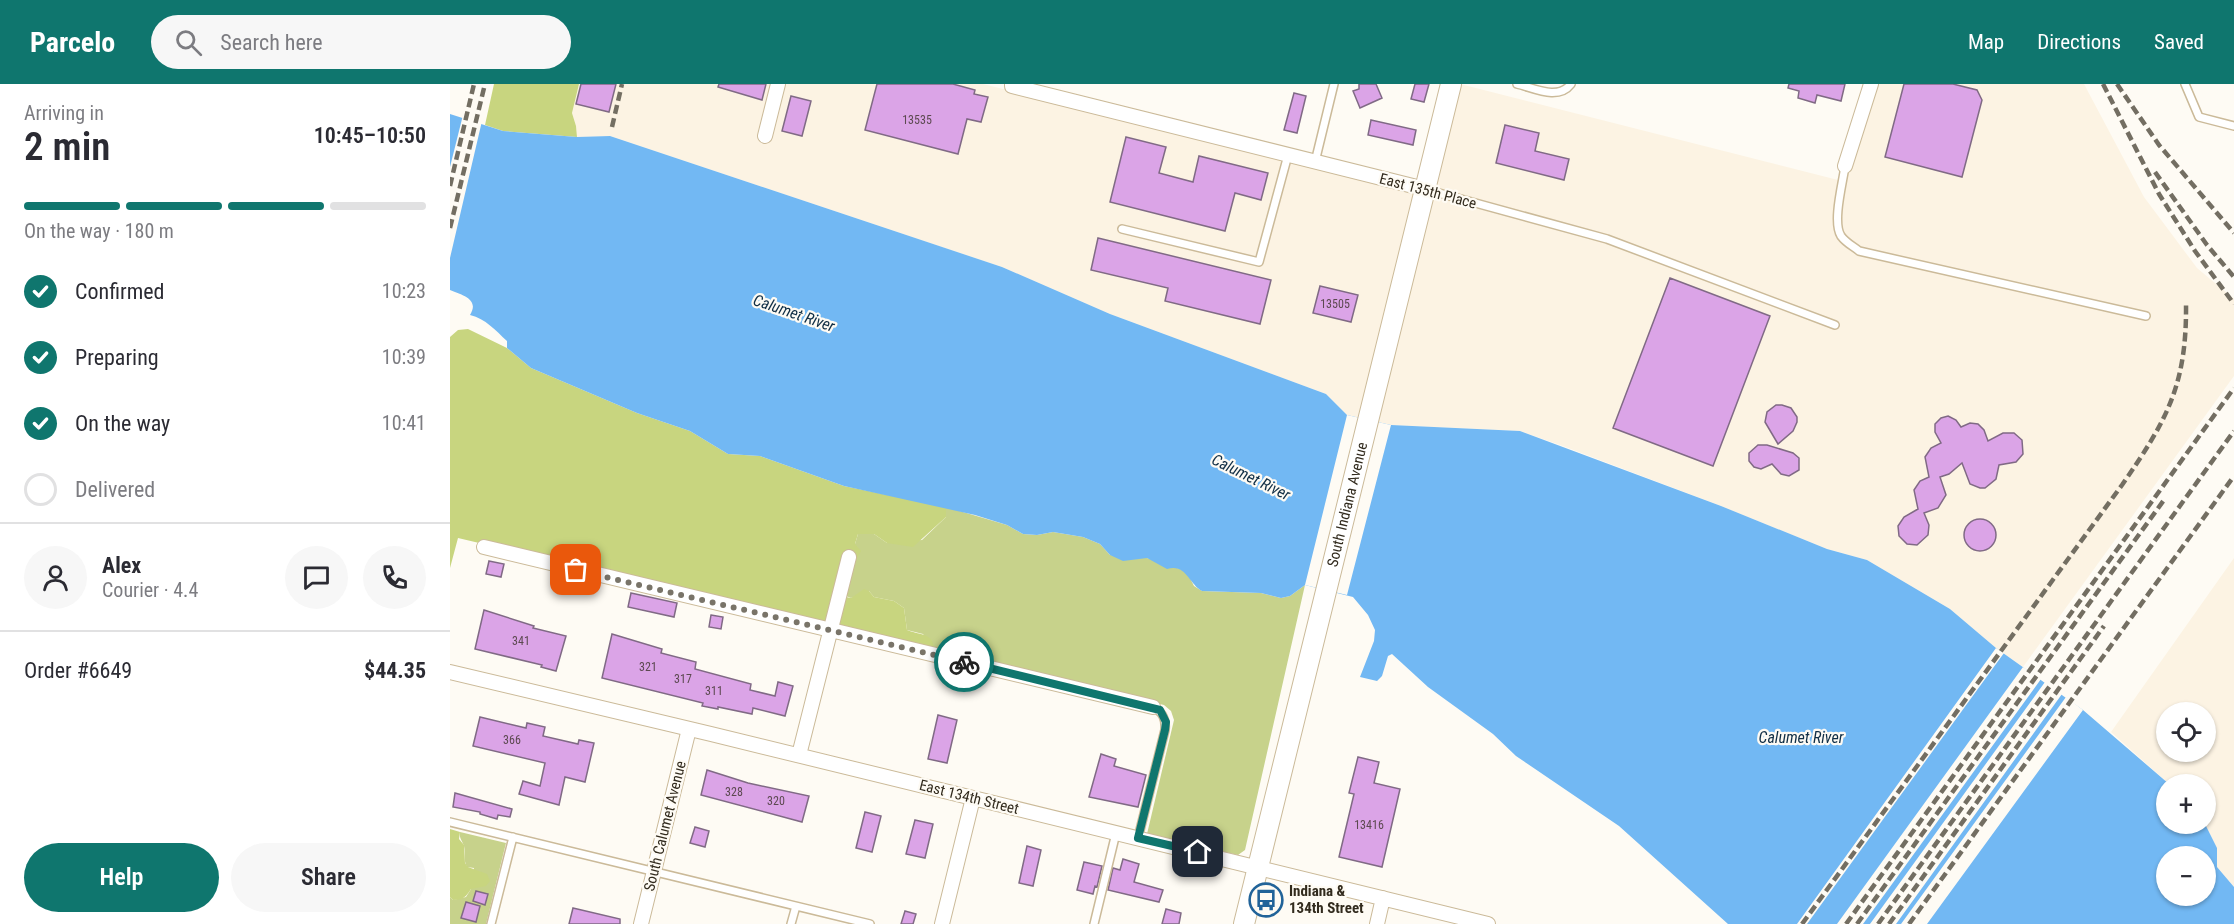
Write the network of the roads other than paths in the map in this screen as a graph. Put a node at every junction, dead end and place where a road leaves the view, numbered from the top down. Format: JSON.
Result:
{"nodes":[{"id":1,"x":778,"y":84,"type":"edge"},
{"id":2,"x":1334,"y":84,"type":"edge"},
{"id":3,"x":1451,"y":84,"type":"edge"},
{"id":4,"x":1517,"y":84,"type":"edge"},
{"id":5,"x":1571,"y":84,"type":"edge"},
{"id":6,"x":1871,"y":84,"type":"edge"},
{"id":7,"x":2185,"y":84,"type":"edge"},
{"id":8,"x":1012,"y":85,"type":"edge"},
{"id":9,"x":2234,"y":126,"type":"edge"},
{"id":10,"x":765,"y":136,"type":"dead end"},
{"id":11,"x":1288,"y":155,"type":"junction"},
{"id":12,"x":1315,"y":162,"type":"junction"},
{"id":13,"x":1845,"y":166,"type":"joint"},
{"id":14,"x":1425,"y":189,"type":"junction"},
{"id":15,"x":1122,"y":229,"type":"dead end"},
{"id":16,"x":2146,"y":316,"type":"dead end"},
{"id":17,"x":1835,"y":325,"type":"dead end"},
{"id":18,"x":484,"y":548,"type":"dead end"},
{"id":19,"x":849,"y":557,"type":"dead end"},
{"id":20,"x":831,"y":630,"type":"junction"},
{"id":21,"x":450,"y":672,"type":"edge"},
{"id":22,"x":1153,"y":707,"type":"joint"},
{"id":23,"x":689,"y":729,"type":"junction"},
{"id":24,"x":799,"y":755,"type":"junction"},
{"id":25,"x":973,"y":798,"type":"junction"},
{"id":26,"x":450,"y":822,"type":"edge"},
{"id":27,"x":1116,"y":833,"type":"junction"},
{"id":28,"x":513,"y":837,"type":"junction"},
{"id":29,"x":1138,"y":838,"type":"junction"},
{"id":30,"x":1257,"y":867,"type":"junction"},
{"id":31,"x":654,"y":871,"type":"junction"},
{"id":32,"x":1383,"y":898,"type":"junction"},
{"id":33,"x":796,"y":906,"type":"junction"},
{"id":34,"x":491,"y":924,"type":"edge"},
{"id":35,"x":641,"y":924,"type":"edge"},
{"id":36,"x":791,"y":924,"type":"edge"},
{"id":37,"x":870,"y":924,"type":"edge"},
{"id":38,"x":942,"y":924,"type":"edge"},
{"id":39,"x":1094,"y":924,"type":"edge"},
{"id":40,"x":1244,"y":924,"type":"edge"},
{"id":41,"x":1377,"y":924,"type":"edge"},
{"id":42,"x":1488,"y":924,"type":"edge"}],
"edges":[{"from":1,"to":10,"type":"street"},
{"from":2,"to":12,"type":"lane"},
{"from":3,"to":14,"type":"main road","name":"South Indiana Avenue"},
{"from":4,"to":5,"type":"lane"},
{"from":6,"to":13,"type":"street"},
{"from":7,"to":9,"type":"lane"},
{"from":8,"to":11,"type":"street","name":"East 135th Place"},
{"from":11,"to":12,"type":"street","name":"East 135th Place"},
{"from":11,"to":15,"type":"lane"},
{"from":12,"to":14,"type":"street","name":"East 135th Place"},
{"from":13,"to":16,"type":"lane"},
{"from":14,"to":17,"type":"lane","name":"East 135th Place"},
{"from":14,"to":30,"type":"main road","name":"South Indiana Avenue"},
{"from":18,"to":20,"type":"street"},
{"from":19,"to":20,"type":"street"},
{"from":20,"to":22,"type":"street"},
{"from":20,"to":24,"type":"street"},
{"from":21,"to":23,"type":"street","name":"East 134th Street"},
{"from":22,"to":29,"type":"lane"},
{"from":23,"to":24,"type":"street","name":"East 134th Street"},
{"from":23,"to":31,"type":"street","name":"South Calumet Avenue"},
{"from":24,"to":25,"type":"street","name":"East 134th Street"},
{"from":25,"to":27,"type":"street","name":"East 134th Street"},
{"from":25,"to":38,"type":"street"},
{"from":26,"to":28,"type":"lane"},
{"from":27,"to":29,"type":"street","name":"East 134th Street"},
{"from":27,"to":39,"type":"lane"},
{"from":28,"to":31,"type":"lane"},
{"from":28,"to":34,"type":"lane"},
{"from":29,"to":30,"type":"street","name":"East 134th Street"},
{"from":30,"to":32,"type":"street","name":"East 134th Street"},
{"from":30,"to":40,"type":"main road","name":"South Indiana Avenue"},
{"from":31,"to":33,"type":"lane"},
{"from":31,"to":35,"type":"street","name":"South Calumet Avenue"},
{"from":32,"to":41,"type":"street"},
{"from":32,"to":42,"type":"street","name":"East 134th Street"},
{"from":33,"to":36,"type":"lane"},
{"from":33,"to":37,"type":"lane"}]}
